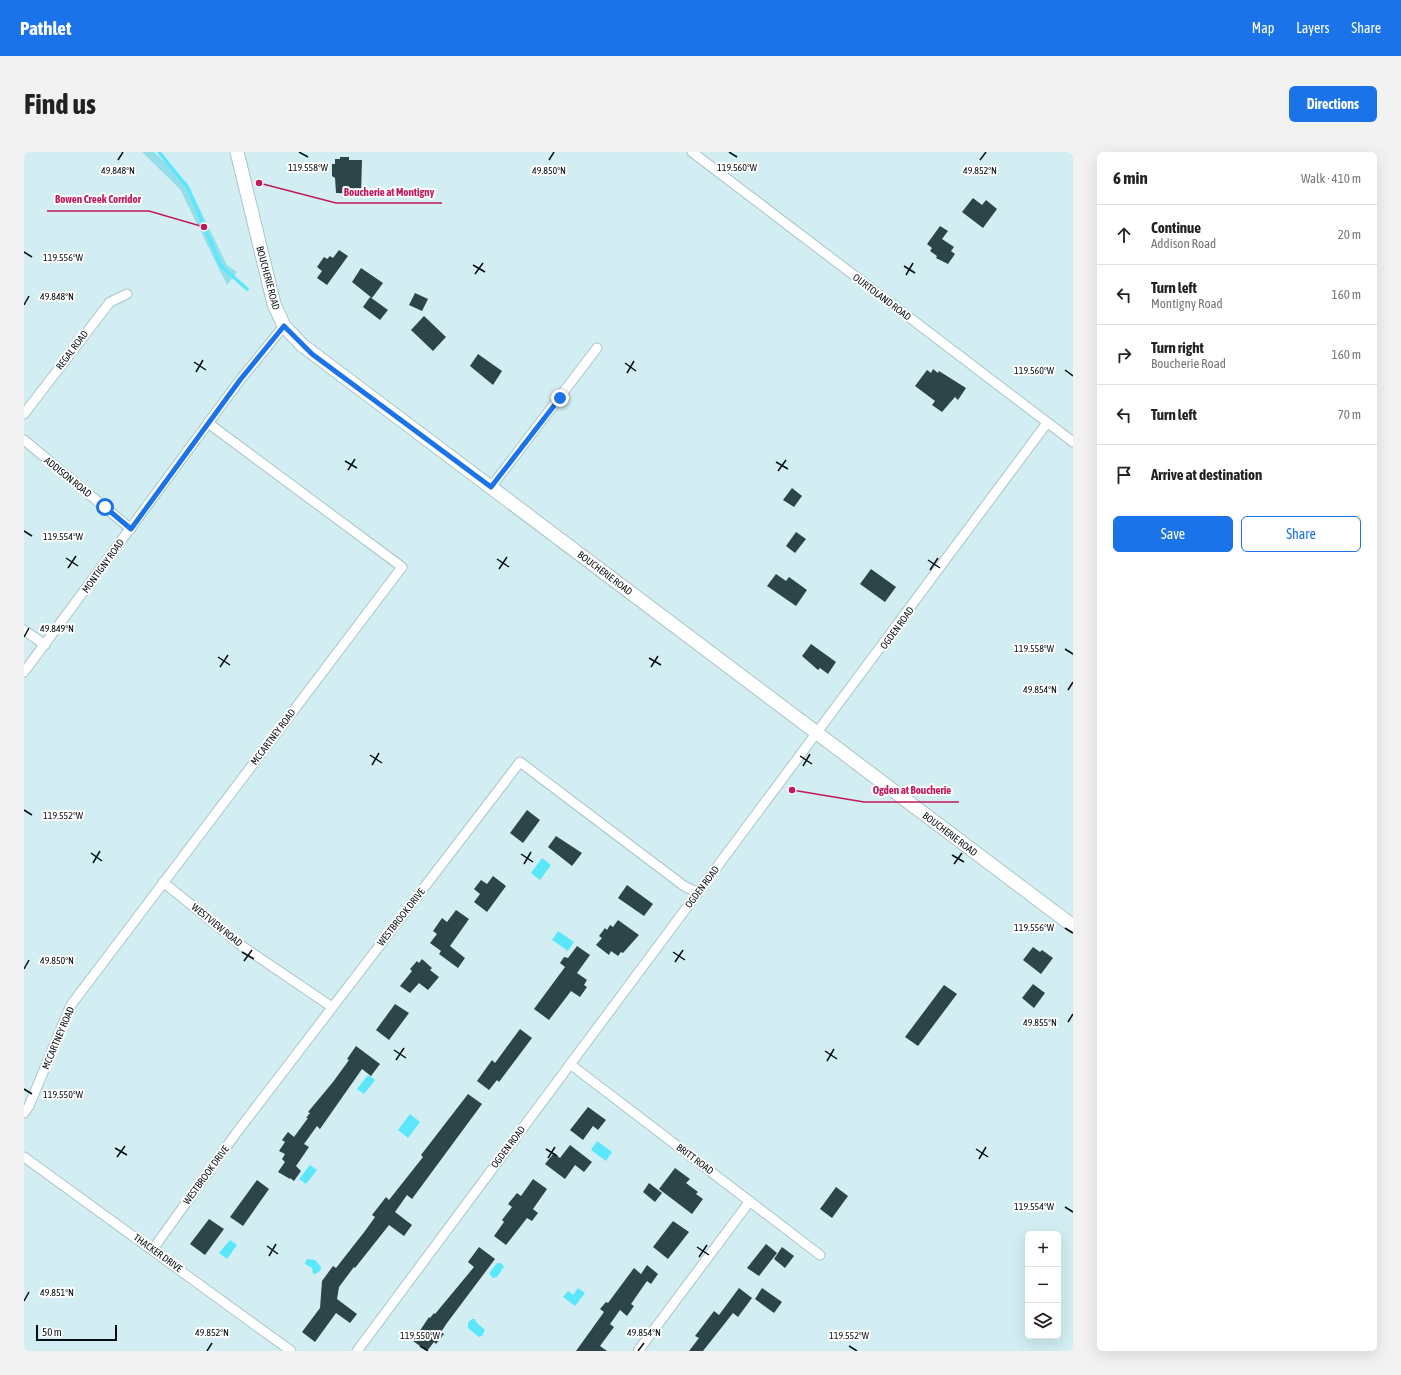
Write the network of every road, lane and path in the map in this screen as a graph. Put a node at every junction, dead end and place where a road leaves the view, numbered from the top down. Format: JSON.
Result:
{"nodes":[{"id":1,"x":237,"y":152,"type":"edge"},
{"id":2,"x":692,"y":152,"type":"edge"},
{"id":3,"x":127,"y":294,"type":"dead end"},
{"id":4,"x":284,"y":326,"type":"junction"},
{"id":5,"x":598,"y":348,"type":"dead end"},
{"id":6,"x":24,"y":414,"type":"edge"},
{"id":7,"x":208,"y":423,"type":"junction"},
{"id":8,"x":1047,"y":423,"type":"junction"},
{"id":9,"x":24,"y":440,"type":"edge"},
{"id":10,"x":1073,"y":442,"type":"edge"},
{"id":11,"x":491,"y":487,"type":"junction"},
{"id":12,"x":131,"y":529,"type":"junction"},
{"id":13,"x":24,"y":630,"type":"edge"},
{"id":14,"x":45,"y":645,"type":"junction"},
{"id":15,"x":24,"y":672,"type":"edge"},
{"id":16,"x":818,"y":734,"type":"junction"},
{"id":17,"x":163,"y":882,"type":"junction"},
{"id":18,"x":698,"y":893,"type":"junction"},
{"id":19,"x":1073,"y":926,"type":"edge"},
{"id":20,"x":332,"y":1007,"type":"junction"},
{"id":21,"x":570,"y":1064,"type":"junction"},
{"id":22,"x":24,"y":1112,"type":"edge"},
{"id":23,"x":24,"y":1157,"type":"edge"},
{"id":24,"x":750,"y":1201,"type":"junction"},
{"id":25,"x":153,"y":1249,"type":"junction"},
{"id":26,"x":820,"y":1255,"type":"dead end"},
{"id":27,"x":291,"y":1351,"type":"edge"},
{"id":28,"x":357,"y":1351,"type":"edge"},
{"id":29,"x":638,"y":1351,"type":"edge"}],
"edges":[{"from":1,"to":4,"type":"main road","name":"BOUCHERIE ROAD"},
{"from":2,"to":8,"type":"street","name":"OURTOLAND ROAD"},
{"from":3,"to":6,"type":"street","name":"REGAL ROAD"},
{"from":4,"to":7,"type":"street","name":"MONTIGNY ROAD"},
{"from":4,"to":11,"type":"main road","name":"BOUCHERIE ROAD"},
{"from":5,"to":11,"type":"street"},
{"from":7,"to":12,"type":"street","name":"MONTIGNY ROAD"},
{"from":7,"to":17,"type":"street","name":"MCCARTNEY ROAD"},
{"from":8,"to":10,"type":"street","name":"OURTOLAND ROAD"},
{"from":8,"to":16,"type":"street","name":"OGDEN ROAD"},
{"from":9,"to":12,"type":"street","name":"ADDISON ROAD"},
{"from":11,"to":16,"type":"main road","name":"BOUCHERIE ROAD"},
{"from":12,"to":14,"type":"street","name":"MONTIGNY ROAD"},
{"from":13,"to":14,"type":"street"},
{"from":14,"to":15,"type":"street","name":"MONTIGNY ROAD"},
{"from":16,"to":18,"type":"street","name":"OGDEN ROAD"},
{"from":16,"to":19,"type":"main road","name":"BOUCHERIE ROAD"},
{"from":17,"to":20,"type":"street","name":"WESTVIEW ROAD"},
{"from":17,"to":22,"type":"street","name":"MCCARTNEY ROAD"},
{"from":18,"to":20,"type":"street","name":"WESTBROOK DRIVE"},
{"from":18,"to":21,"type":"street","name":"OGDEN ROAD"},
{"from":20,"to":25,"type":"street","name":"WESTBROOK DRIVE"},
{"from":21,"to":24,"type":"street","name":"BRITT ROAD"},
{"from":21,"to":28,"type":"street","name":"OGDEN ROAD"},
{"from":23,"to":25,"type":"street","name":"THACKER DRIVE"},
{"from":24,"to":26,"type":"street","name":"BRITT ROAD"},
{"from":24,"to":29,"type":"street"},
{"from":25,"to":27,"type":"street","name":"THACKER DRIVE"}]}
